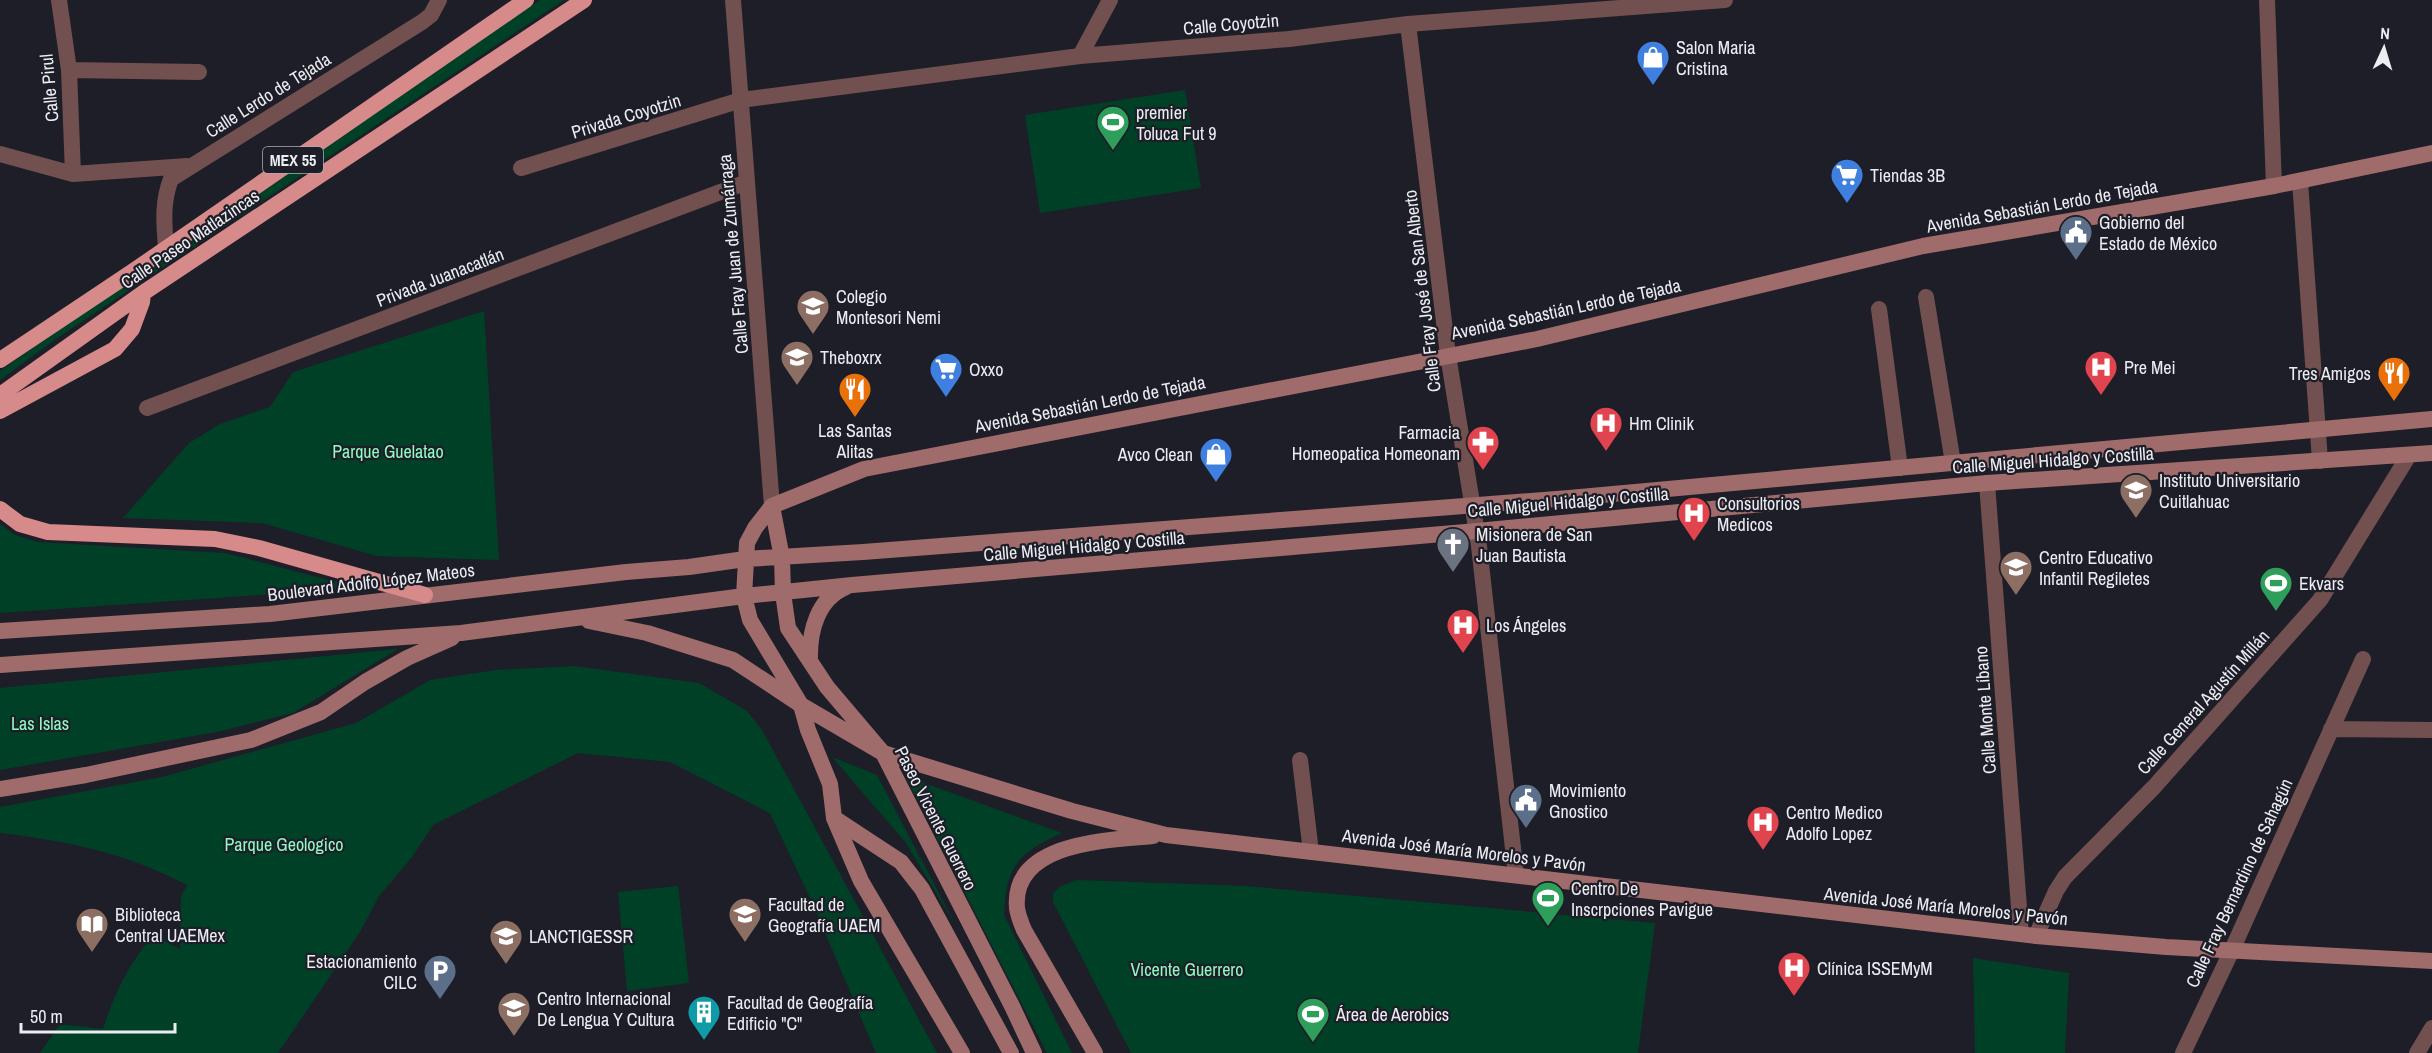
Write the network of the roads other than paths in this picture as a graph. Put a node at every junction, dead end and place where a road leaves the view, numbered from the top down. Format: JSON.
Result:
{"nodes":[{"id":1,"x":59,"y":0,"type":"edge"},
{"id":2,"x":439,"y":0,"type":"edge"},
{"id":3,"x":526,"y":0,"type":"edge"},
{"id":4,"x":584,"y":0,"type":"edge"},
{"id":5,"x":733,"y":0,"type":"edge"},
{"id":6,"x":1725,"y":0,"type":"edge"},
{"id":7,"x":2267,"y":0,"type":"edge"},
{"id":8,"x":1112,"y":1,"type":"edge"},
{"id":9,"x":1408,"y":24,"type":"junction"},
{"id":10,"x":1080,"y":56,"type":"junction"},
{"id":11,"x":69,"y":70,"type":"junction"},
{"id":12,"x":199,"y":72,"type":"dead end"},
{"id":13,"x":741,"y":100,"type":"junction"},
{"id":14,"x":2432,"y":153,"type":"edge"},
{"id":15,"x":0,"y":154,"type":"edge"},
{"id":16,"x":188,"y":166,"type":"junction"},
{"id":17,"x":521,"y":168,"type":"dead end"},
{"id":18,"x":73,"y":174,"type":"junction"},
{"id":19,"x":2300,"y":181,"type":"junction"},
{"id":20,"x":747,"y":182,"type":"junction"},
{"id":21,"x":2274,"y":186,"type":"junction"},
{"id":22,"x":166,"y":248,"type":"junction"},
{"id":23,"x":143,"y":293,"type":"junction"},
{"id":24,"x":1926,"y":297,"type":"dead end"},
{"id":25,"x":1879,"y":309,"type":"dead end"},
{"id":26,"x":1448,"y":356,"type":"junction"},
{"id":27,"x":0,"y":360,"type":"edge"},
{"id":28,"x":46,"y":362,"type":"junction"},
{"id":29,"x":78,"y":367,"type":"junction"},
{"id":30,"x":0,"y":395,"type":"edge"},
{"id":31,"x":147,"y":408,"type":"dead end"},
{"id":32,"x":0,"y":411,"type":"edge"},
{"id":33,"x":2432,"y":419,"type":"edge"},
{"id":34,"x":2318,"y":430,"type":"junction"},
{"id":35,"x":2432,"y":453,"type":"edge"},
{"id":36,"x":2409,"y":455,"type":"junction"},
{"id":37,"x":2320,"y":461,"type":"junction"},
{"id":38,"x":1953,"y":463,"type":"junction"},
{"id":39,"x":1900,"y":468,"type":"junction"},
{"id":40,"x":1987,"y":483,"type":"junction"},
{"id":41,"x":1472,"y":504,"type":"junction"},
{"id":42,"x":772,"y":506,"type":"junction"},
{"id":43,"x":0,"y":509,"type":"edge"},
{"id":44,"x":1477,"y":531,"type":"junction"},
{"id":45,"x":782,"y":558,"type":"junction"},
{"id":46,"x":745,"y":559,"type":"junction"},
{"id":47,"x":852,"y":585,"type":"junction"},
{"id":48,"x":783,"y":593,"type":"junction"},
{"id":49,"x":425,"y":595,"type":"junction"},
{"id":50,"x":744,"y":596,"type":"junction"},
{"id":51,"x":576,"y":618,"type":"junction"},
{"id":52,"x":0,"y":631,"type":"edge"},
{"id":53,"x":461,"y":633,"type":"junction"},
{"id":54,"x":2363,"y":659,"type":"dead end"},
{"id":55,"x":810,"y":662,"type":"junction"},
{"id":56,"x":0,"y":665,"type":"edge"},
{"id":57,"x":801,"y":705,"type":"junction"},
{"id":58,"x":2331,"y":729,"type":"junction"},
{"id":59,"x":2432,"y":729,"type":"edge"},
{"id":60,"x":883,"y":753,"type":"junction"},
{"id":61,"x":1300,"y":760,"type":"dead end"},
{"id":62,"x":0,"y":789,"type":"edge"},
{"id":63,"x":834,"y":818,"type":"junction"},
{"id":64,"x":1166,"y":835,"type":"junction"},
{"id":65,"x":1311,"y":852,"type":"junction"},
{"id":66,"x":1516,"y":875,"type":"junction"},
{"id":67,"x":2029,"y":935,"type":"junction"},
{"id":68,"x":2232,"y":950,"type":"junction"},
{"id":69,"x":2432,"y":962,"type":"edge"},
{"id":70,"x":2432,"y":1028,"type":"edge"},
{"id":71,"x":962,"y":1053,"type":"edge"},
{"id":72,"x":1011,"y":1053,"type":"edge"},
{"id":73,"x":1034,"y":1053,"type":"edge"},
{"id":74,"x":1095,"y":1053,"type":"edge"},
{"id":75,"x":2183,"y":1053,"type":"edge"},
{"id":76,"x":2417,"y":1053,"type":"edge"}],
"edges":[{"from":1,"to":11,"type":"street","name":"Calle Pirul"},
{"from":2,"to":16,"type":"street","name":"Calle Lerdo de Tejada"},
{"from":3,"to":22,"type":"highway","name":"Calle Paseo Matlazincas","number":"MEX 55"},
{"from":4,"to":23,"type":"highway","name":"Calle Paseo Matlazincas","number":"MEX 55"},
{"from":5,"to":13,"type":"street","name":"Calle Fray Juan de Zumárraga"},
{"from":6,"to":9,"type":"street","name":"Calle Coyotzin"},
{"from":7,"to":21,"type":"street"},
{"from":8,"to":10,"type":"street"},
{"from":9,"to":10,"type":"street","name":"Calle Coyotzin"},
{"from":9,"to":26,"type":"street","name":"Calle Fray José de San Alberto"},
{"from":10,"to":13,"type":"street","name":"Calle Coyotzin"},
{"from":11,"to":12,"type":"street"},
{"from":11,"to":18,"type":"street","name":"Calle Pirul"},
{"from":13,"to":17,"type":"street","name":"Privada Coyotzin"},
{"from":13,"to":20,"type":"street","name":"Calle Fray Juan de Zumárraga"},
{"from":14,"to":19,"type":"main road","name":"Avenida Sebastián Lerdo de Tejada"},
{"from":15,"to":18,"type":"street"},
{"from":16,"to":18,"type":"street"},
{"from":16,"to":22,"type":"street","name":"Calle Lerdo de Tejada"},
{"from":19,"to":21,"type":"main road","name":"Avenida Sebastián Lerdo de Tejada"},
{"from":19,"to":34,"type":"street"},
{"from":20,"to":31,"type":"street","name":"Privada Juanacatlán"},
{"from":20,"to":42,"type":"street","name":"Calle Fray Juan de Zumárraga"},
{"from":21,"to":26,"type":"main road","name":"Avenida Sebastián Lerdo de Tejada"},
{"from":22,"to":27,"type":"highway","name":"Calle Paseo Matlazincas","number":"MEX 55"},
{"from":23,"to":28,"type":"highway","name":"Calle Paseo Matlazincas","number":"MEX 55"},
{"from":23,"to":29,"type":"highway"},
{"from":24,"to":38,"type":"street"},
{"from":25,"to":39,"type":"street"},
{"from":26,"to":41,"type":"street","name":"Calle Fray José de San Alberto"},
{"from":26,"to":42,"type":"main road","name":"Avenida Sebastián Lerdo de Tejada"},
{"from":28,"to":29,"type":"highway"},
{"from":28,"to":30,"type":"highway","name":"Calle Paseo Matlazincas","number":"MEX 55"},
{"from":29,"to":32,"type":"highway"},
{"from":33,"to":34,"type":"main road","name":"Calle Miguel Hidalgo y Costilla"},
{"from":34,"to":37,"type":"street"},
{"from":34,"to":38,"type":"main road","name":"Calle Miguel Hidalgo y Costilla"},
{"from":35,"to":36,"type":"main road","name":"Calle Miguel Hidalgo y Costilla"},
{"from":36,"to":37,"type":"main road","name":"Calle Miguel Hidalgo y Costilla"},
{"from":36,"to":67,"type":"street","name":"Calle General Agustín Millán"},
{"from":37,"to":40,"type":"main road","name":"Calle Miguel Hidalgo y Costilla"},
{"from":38,"to":39,"type":"main road","name":"Calle Miguel Hidalgo y Costilla"},
{"from":39,"to":41,"type":"main road","name":"Calle Miguel Hidalgo y Costilla"},
{"from":40,"to":44,"type":"main road","name":"Calle Miguel Hidalgo y Costilla"},
{"from":40,"to":67,"type":"street","name":"Calle Monte Líbano"},
{"from":41,"to":44,"type":"street","name":"Calle Fray José de San Alberto"},
{"from":41,"to":45,"type":"main road","name":"Calle Miguel Hidalgo y Costilla"},
{"from":42,"to":45,"type":"main road","name":"Paseo Vicente Guerrero"},
{"from":42,"to":46,"type":"main road"},
{"from":43,"to":49,"type":"highway"},
{"from":44,"to":47,"type":"main road","name":"Calle Miguel Hidalgo y Costilla"},
{"from":44,"to":66,"type":"street","name":"Calle Fray José de San Alberto"},
{"from":45,"to":46,"type":"main road","name":"Calle Miguel Hidalgo y Costilla"},
{"from":45,"to":48,"type":"main road","name":"Paseo Vicente Guerrero"},
{"from":46,"to":49,"type":"main road","name":"Boulevard Adolfo López Mateos"},
{"from":46,"to":50,"type":"main road"},
{"from":47,"to":48,"type":"main road","name":"Calle Miguel Hidalgo y Costilla"},
{"from":47,"to":55,"type":"main road"},
{"from":48,"to":50,"type":"main road","name":"Calle Miguel Hidalgo y Costilla"},
{"from":48,"to":55,"type":"main road","name":"Paseo Vicente Guerrero"},
{"from":49,"to":52,"type":"main road","name":"Boulevard Adolfo López Mateos"},
{"from":50,"to":51,"type":"main road"},
{"from":50,"to":57,"type":"main road"},
{"from":51,"to":53,"type":"main road"},
{"from":51,"to":57,"type":"main road"},
{"from":53,"to":56,"type":"main road"},
{"from":53,"to":62,"type":"main road"},
{"from":54,"to":58,"type":"street","name":"Calle Fray Bernardino de Sahagún"},
{"from":55,"to":60,"type":"main road","name":"Paseo Vicente Guerrero"},
{"from":57,"to":60,"type":"main road","name":"Avenida José María Morelos y Pavón"},
{"from":57,"to":63,"type":"main road"},
{"from":58,"to":59,"type":"street"},
{"from":58,"to":68,"type":"street","name":"Calle Fray Bernardino de Sahagún"},
{"from":60,"to":64,"type":"main road","name":"Avenida José María Morelos y Pavón"},
{"from":60,"to":73,"type":"main road","name":"Paseo Vicente Guerrero"},
{"from":61,"to":65,"type":"street"},
{"from":63,"to":71,"type":"main road"},
{"from":63,"to":72,"type":"main road"},
{"from":64,"to":65,"type":"main road","name":"Avenida José María Morelos y Pavón"},
{"from":64,"to":74,"type":"main road"},
{"from":65,"to":66,"type":"main road","name":"Avenida José María Morelos y Pavón"},
{"from":66,"to":67,"type":"main road","name":"Avenida José María Morelos y Pavón"},
{"from":67,"to":68,"type":"main road","name":"Avenida José María Morelos y Pavón"},
{"from":68,"to":69,"type":"main road","name":"Avenida José María Morelos y Pavón"},
{"from":68,"to":75,"type":"street","name":"Calle Fray Bernardino de Sahagún"},
{"from":70,"to":76,"type":"street"}]}
